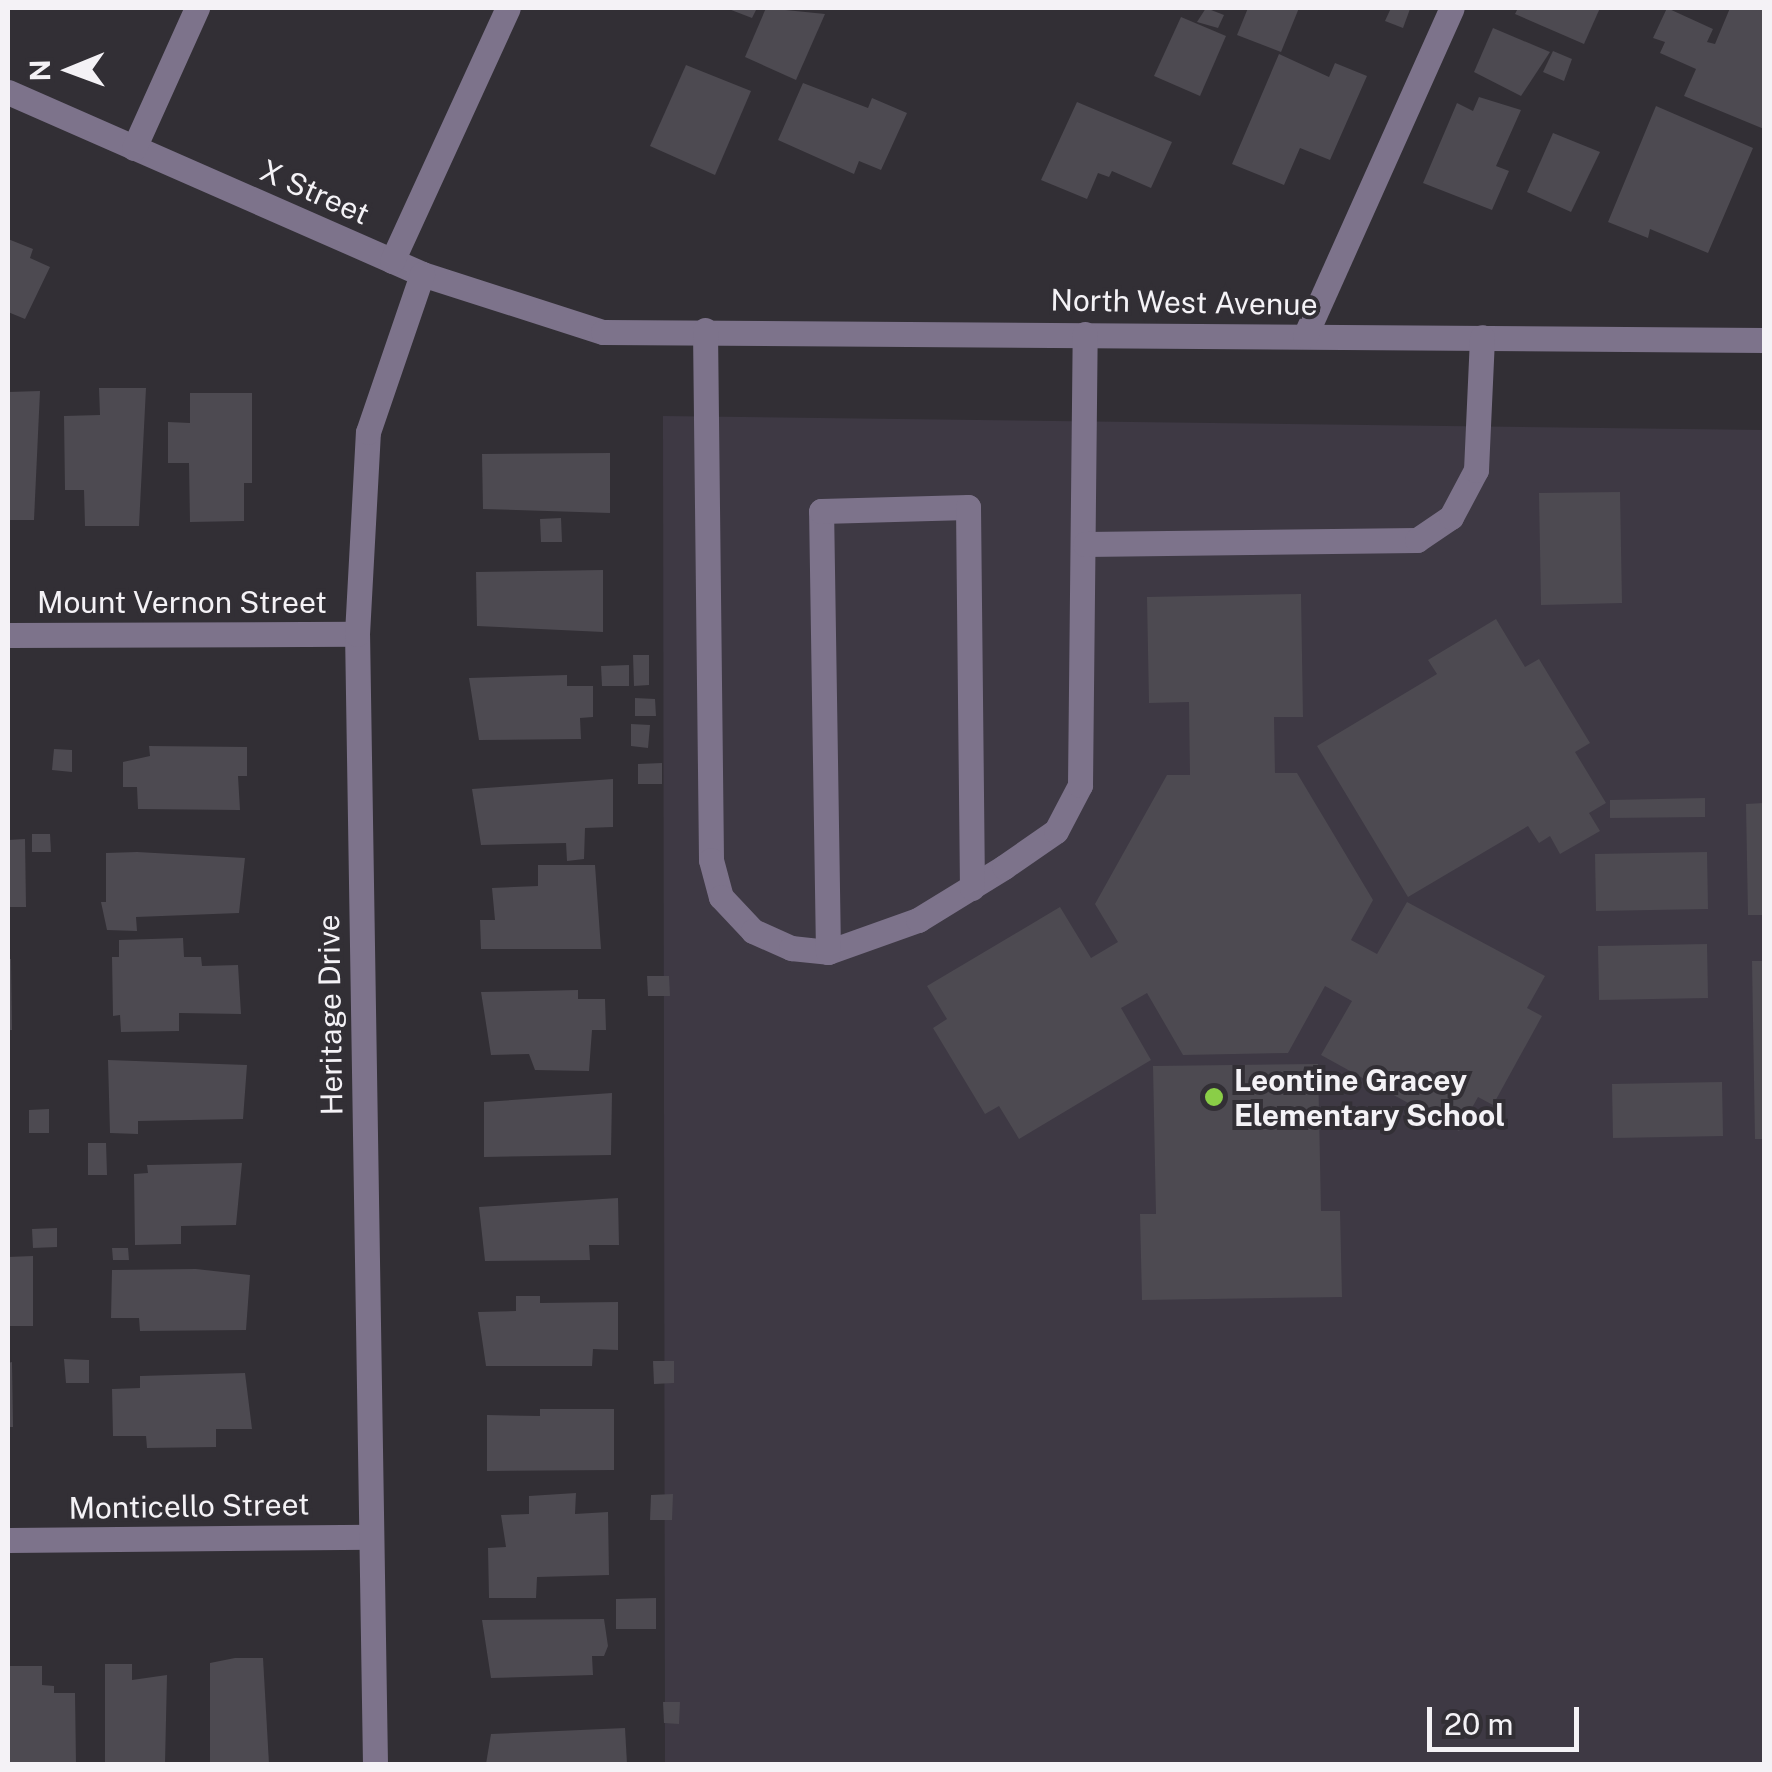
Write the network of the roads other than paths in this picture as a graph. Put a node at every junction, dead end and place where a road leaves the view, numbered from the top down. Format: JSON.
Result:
{"nodes":[{"id":1,"x":196,"y":8,"type":"edge"},
{"id":2,"x":508,"y":8,"type":"edge"},
{"id":3,"x":1452,"y":8,"type":"edge"},
{"id":4,"x":8,"y":92,"type":"edge"},
{"id":5,"x":134,"y":148,"type":"junction"},
{"id":6,"x":392,"y":261,"type":"junction"},
{"id":7,"x":422,"y":274,"type":"junction"},
{"id":8,"x":705,"y":330,"type":"junction"},
{"id":9,"x":603,"y":332,"type":"joint"},
{"id":10,"x":1085,"y":334,"type":"junction"},
{"id":11,"x":1306,"y":336,"type":"junction"},
{"id":12,"x":1482,"y":337,"type":"junction"},
{"id":13,"x":1764,"y":340,"type":"edge"},
{"id":14,"x":1086,"y":544,"type":"junction"},
{"id":15,"x":357,"y":634,"type":"junction"},
{"id":16,"x":8,"y":635,"type":"edge"},
{"id":17,"x":972,"y":888,"type":"junction"},
{"id":18,"x":828,"y":952,"type":"junction"},
{"id":19,"x":371,"y":1537,"type":"junction"},
{"id":20,"x":8,"y":1540,"type":"edge"},
{"id":21,"x":376,"y":1764,"type":"edge"}],
"edges":[{"from":1,"to":5,"type":"street"},
{"from":2,"to":6,"type":"street"},
{"from":3,"to":11,"type":"street"},
{"from":4,"to":5,"type":"street","name":"X Street"},
{"from":5,"to":6,"type":"street","name":"X Street"},
{"from":6,"to":7,"type":"street","name":"X Street"},
{"from":7,"to":9,"type":"street","name":"X Street"},
{"from":7,"to":15,"type":"street","name":"Heritage Drive"},
{"from":8,"to":9,"type":"street","name":"North West Avenue"},
{"from":8,"to":10,"type":"street","name":"North West Avenue"},
{"from":8,"to":18,"type":"street"},
{"from":10,"to":11,"type":"street","name":"North West Avenue"},
{"from":10,"to":14,"type":"street"},
{"from":11,"to":12,"type":"street","name":"North West Avenue"},
{"from":12,"to":13,"type":"street","name":"North West Avenue"},
{"from":12,"to":14,"type":"street"},
{"from":14,"to":17,"type":"street"},
{"from":15,"to":16,"type":"street","name":"Mount Vernon Street"},
{"from":15,"to":19,"type":"street","name":"Heritage Drive"},
{"from":17,"to":18,"type":"street"},
{"from":17,"to":18,"type":"street"},
{"from":19,"to":20,"type":"street","name":"Monticello Street"},
{"from":19,"to":21,"type":"street","name":"Heritage Drive"}]}
